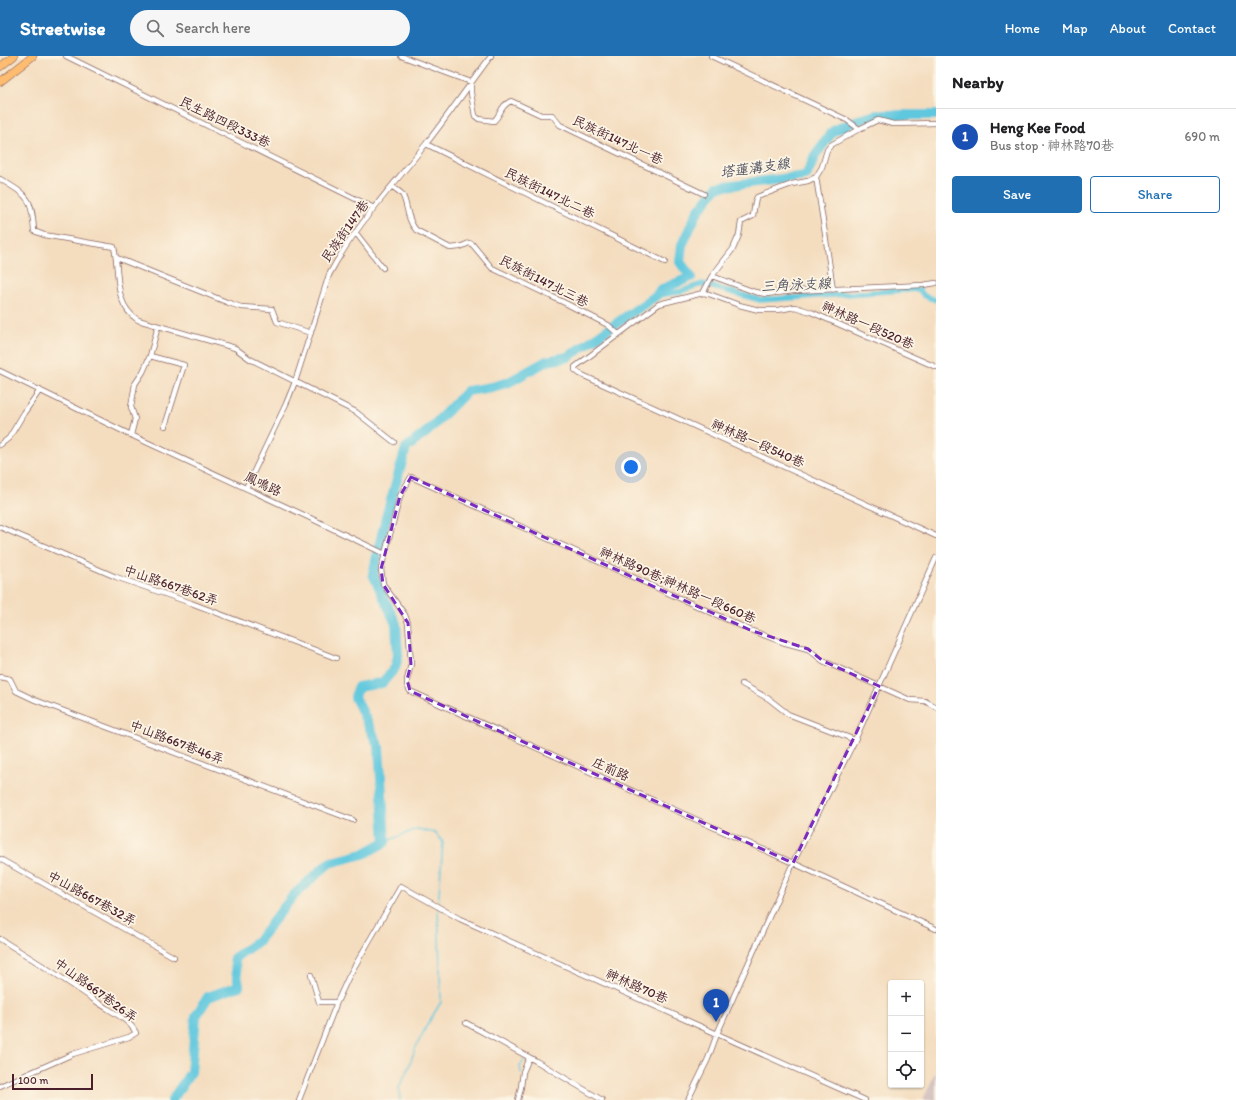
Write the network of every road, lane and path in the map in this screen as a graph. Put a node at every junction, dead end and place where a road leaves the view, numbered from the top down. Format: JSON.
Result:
{"nodes":[{"id":1,"x":14,"y":56,"type":"edge"},
{"id":2,"x":33,"y":56,"type":"edge"},
{"id":3,"x":66,"y":56,"type":"edge"},
{"id":4,"x":401,"y":56,"type":"edge"},
{"id":5,"x":491,"y":56,"type":"edge"},
{"id":6,"x":711,"y":56,"type":"edge"},
{"id":7,"x":0,"y":67,"type":"edge"},
{"id":8,"x":0,"y":82,"type":"edge"},
{"id":9,"x":471,"y":82,"type":"junction"},
{"id":10,"x":936,"y":123,"type":"edge"},
{"id":11,"x":858,"y":129,"type":"junction"},
{"id":12,"x":426,"y":144,"type":"junction"},
{"id":13,"x":816,"y":177,"type":"junction"},
{"id":14,"x":0,"y":179,"type":"edge"},
{"id":15,"x":392,"y":186,"type":"junction"},
{"id":16,"x":704,"y":194,"type":"dead end"},
{"id":17,"x":374,"y":208,"type":"junction"},
{"id":18,"x":356,"y":233,"type":"junction"},
{"id":19,"x":117,"y":258,"type":"junction"},
{"id":20,"x":665,"y":262,"type":"dead end"},
{"id":21,"x":383,"y":268,"type":"dead end"},
{"id":22,"x":712,"y":276,"type":"junction"},
{"id":23,"x":936,"y":283,"type":"edge"},
{"id":24,"x":833,"y":290,"type":"junction"},
{"id":25,"x":703,"y":293,"type":"junction"},
{"id":26,"x":158,"y":326,"type":"junction"},
{"id":27,"x":310,"y":333,"type":"junction"},
{"id":28,"x":618,"y":334,"type":"junction"},
{"id":29,"x":150,"y":356,"type":"junction"},
{"id":30,"x":936,"y":367,"type":"edge"},
{"id":31,"x":0,"y":371,"type":"edge"},
{"id":32,"x":295,"y":382,"type":"junction"},
{"id":33,"x":40,"y":390,"type":"junction"},
{"id":34,"x":165,"y":426,"type":"dead end"},
{"id":35,"x":131,"y":435,"type":"junction"},
{"id":36,"x":394,"y":442,"type":"dead end"},
{"id":37,"x":0,"y":445,"type":"edge"},
{"id":38,"x":246,"y":488,"type":"junction"},
{"id":39,"x":0,"y":527,"type":"edge"},
{"id":40,"x":936,"y":536,"type":"edge"},
{"id":41,"x":385,"y":554,"type":"junction"},
{"id":42,"x":936,"y":558,"type":"edge"},
{"id":43,"x":336,"y":658,"type":"dead end"},
{"id":44,"x":0,"y":677,"type":"edge"},
{"id":45,"x":742,"y":684,"type":"dead end"},
{"id":46,"x":879,"y":686,"type":"junction"},
{"id":47,"x":936,"y":706,"type":"edge"},
{"id":48,"x":855,"y":740,"type":"junction"},
{"id":49,"x":353,"y":820,"type":"dead end"},
{"id":50,"x":0,"y":859,"type":"edge"},
{"id":51,"x":793,"y":863,"type":"junction"},
{"id":52,"x":936,"y":929,"type":"edge"},
{"id":53,"x":0,"y":939,"type":"edge"},
{"id":54,"x":174,"y":957,"type":"dead end"},
{"id":55,"x":311,"y":975,"type":"dead end"},
{"id":56,"x":337,"y":1002,"type":"junction"},
{"id":57,"x":466,"y":1023,"type":"dead end"},
{"id":58,"x":717,"y":1034,"type":"junction"},
{"id":59,"x":529,"y":1058,"type":"junction"},
{"id":60,"x":0,"y":1086,"type":"edge"},
{"id":61,"x":299,"y":1100,"type":"edge"},
{"id":62,"x":518,"y":1100,"type":"edge"},
{"id":63,"x":602,"y":1100,"type":"edge"},
{"id":64,"x":688,"y":1100,"type":"edge"},
{"id":65,"x":866,"y":1100,"type":"edge"}],
"edges":[{"from":1,"to":7,"type":"main road"},
{"from":2,"to":8,"type":"main road"},
{"from":3,"to":17,"type":"street","name":"民生路四段333巷"},
{"from":4,"to":9,"type":"street"},
{"from":5,"to":9,"type":"street","name":"民族街147巷"},
{"from":6,"to":11,"type":"street"},
{"from":9,"to":12,"type":"street","name":"民族街147巷"},
{"from":9,"to":16,"type":"street","name":"民族街147北一巷"},
{"from":10,"to":11,"type":"street"},
{"from":11,"to":13,"type":"street"},
{"from":12,"to":15,"type":"street","name":"民族街147巷"},
{"from":12,"to":20,"type":"street","name":"民族街147北二巷"},
{"from":13,"to":22,"type":"street"},
{"from":13,"to":24,"type":"street"},
{"from":14,"to":19,"type":"street"},
{"from":15,"to":17,"type":"street","name":"民族街147巷"},
{"from":15,"to":28,"type":"street","name":"民族街147北三巷"},
{"from":17,"to":18,"type":"street","name":"民族街147巷"},
{"from":18,"to":21,"type":"street"},
{"from":18,"to":27,"type":"street","name":"民族街147巷"},
{"from":19,"to":26,"type":"street"},
{"from":19,"to":27,"type":"street"},
{"from":22,"to":24,"type":"street"},
{"from":22,"to":25,"type":"street"},
{"from":23,"to":24,"type":"street"},
{"from":25,"to":28,"type":"street"},
{"from":25,"to":30,"type":"street","name":"神林路一段520巷"},
{"from":26,"to":29,"type":"street"},
{"from":26,"to":32,"type":"street"},
{"from":27,"to":32,"type":"street","name":"民族街147巷"},
{"from":28,"to":40,"type":"street","name":"神林路一段540巷"},
{"from":29,"to":34,"type":"street"},
{"from":29,"to":35,"type":"street"},
{"from":31,"to":33,"type":"street","name":"鳳鳴路"},
{"from":32,"to":36,"type":"street"},
{"from":32,"to":38,"type":"street","name":"民族街147巷"},
{"from":33,"to":35,"type":"street","name":"鳳鳴路"},
{"from":33,"to":37,"type":"street"},
{"from":35,"to":38,"type":"street","name":"鳳鳴路"},
{"from":38,"to":41,"type":"street","name":"鳳鳴路"},
{"from":39,"to":43,"type":"street","name":"中山路667巷62弄"},
{"from":41,"to":46,"type":"street","name":"神林路90巷;神林路一段660巷"},
{"from":41,"to":51,"type":"street","name":"庄前路"},
{"from":42,"to":46,"type":"street"},
{"from":44,"to":49,"type":"street","name":"中山路667巷46弄"},
{"from":45,"to":48,"type":"street"},
{"from":46,"to":47,"type":"street","name":"神林路90巷;神林路一段660巷"},
{"from":46,"to":48,"type":"street"},
{"from":48,"to":51,"type":"street"},
{"from":50,"to":54,"type":"street","name":"中山路667巷32弄"},
{"from":51,"to":52,"type":"street","name":"庄前路"},
{"from":51,"to":58,"type":"street"},
{"from":53,"to":60,"type":"street","name":"中山路667巷26弄"},
{"from":55,"to":56,"type":"street"},
{"from":56,"to":58,"type":"street","name":"神林路70巷"},
{"from":56,"to":61,"type":"street"},
{"from":57,"to":59,"type":"street"},
{"from":58,"to":64,"type":"street"},
{"from":58,"to":65,"type":"street","name":"神林路70巷"},
{"from":59,"to":62,"type":"street"},
{"from":59,"to":63,"type":"street"}]}
